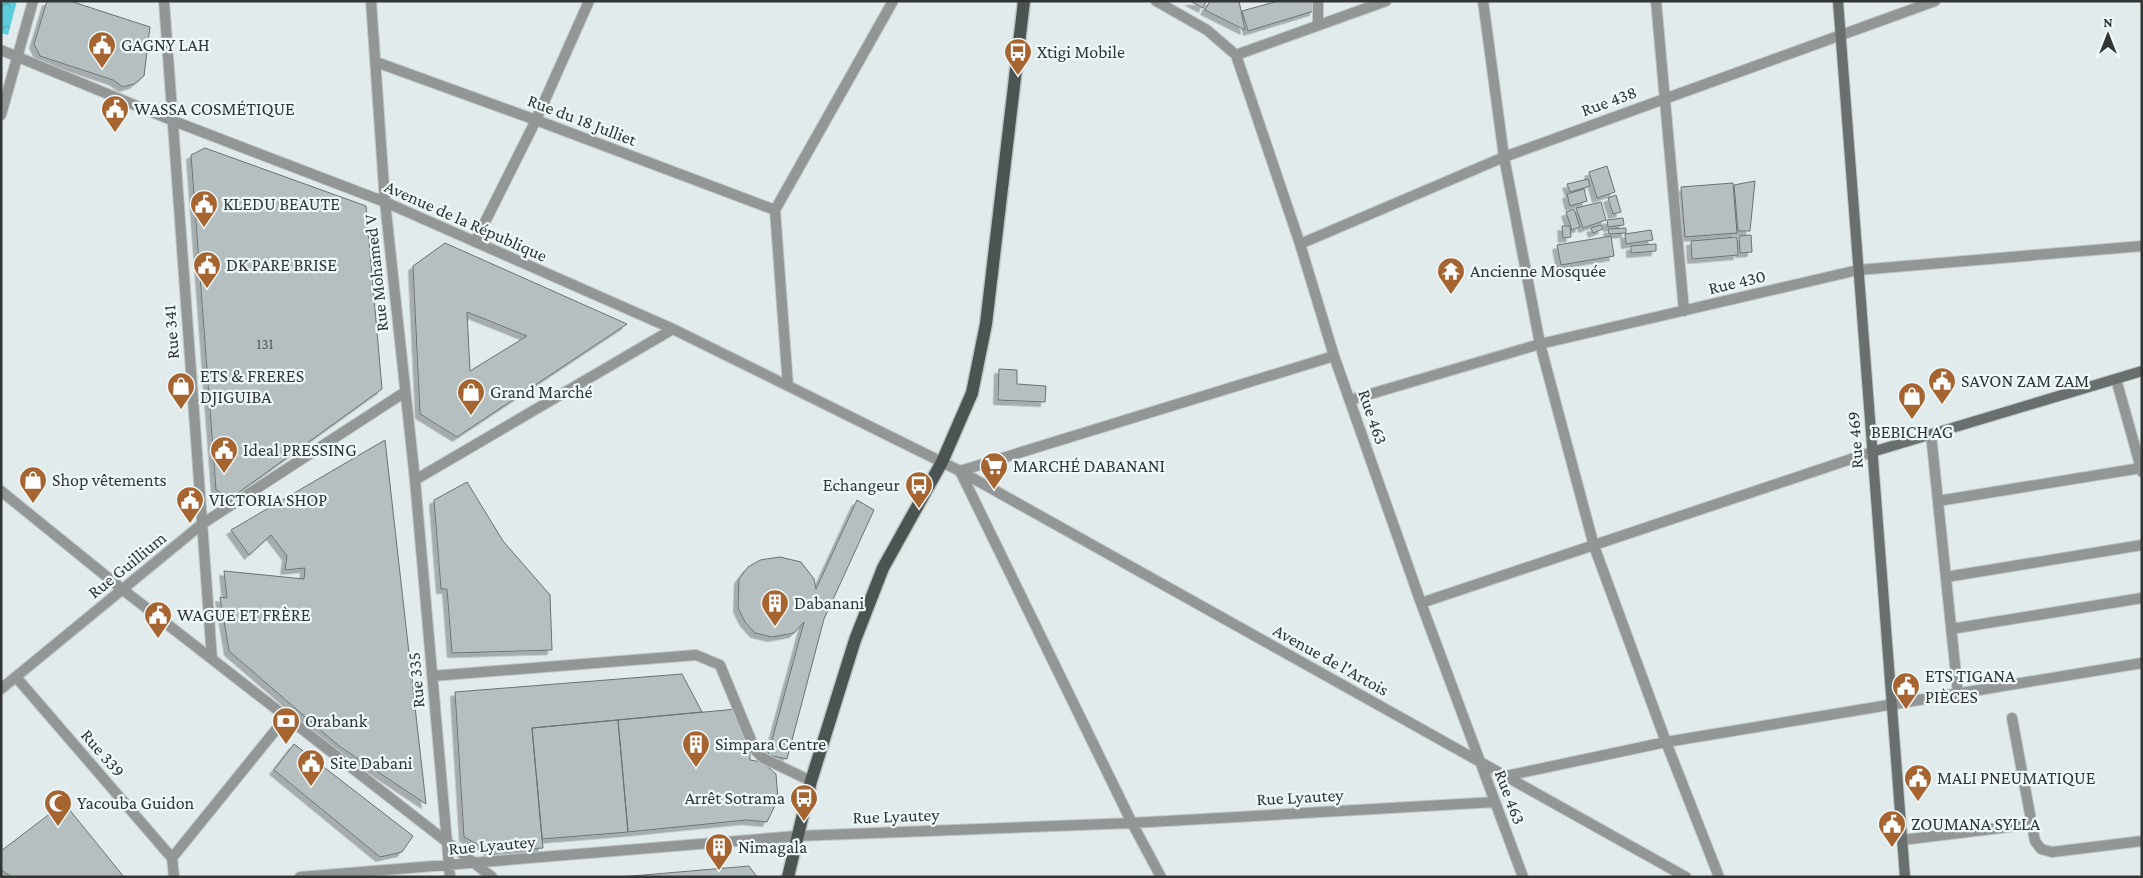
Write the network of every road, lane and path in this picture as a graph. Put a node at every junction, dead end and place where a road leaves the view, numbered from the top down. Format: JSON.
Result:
{"nodes":[{"id":1,"x":33,"y":1,"type":"edge"},
{"id":2,"x":164,"y":1,"type":"edge"},
{"id":3,"x":371,"y":1,"type":"edge"},
{"id":4,"x":590,"y":1,"type":"edge"},
{"id":5,"x":893,"y":1,"type":"edge"},
{"id":6,"x":1024,"y":1,"type":"edge"},
{"id":7,"x":1156,"y":1,"type":"edge"},
{"id":8,"x":1318,"y":1,"type":"edge"},
{"id":9,"x":1386,"y":1,"type":"edge"},
{"id":10,"x":1483,"y":1,"type":"edge"},
{"id":11,"x":1656,"y":1,"type":"edge"},
{"id":12,"x":1838,"y":1,"type":"edge"},
{"id":13,"x":1935,"y":1,"type":"edge"},
{"id":14,"x":1318,"y":26,"type":"junction"},
{"id":15,"x":1841,"y":34,"type":"junction"},
{"id":16,"x":1,"y":50,"type":"edge"},
{"id":17,"x":1236,"y":55,"type":"junction"},
{"id":18,"x":18,"y":56,"type":"junction"},
{"id":19,"x":376,"y":62,"type":"junction"},
{"id":20,"x":1665,"y":98,"type":"junction"},
{"id":21,"x":1,"y":115,"type":"edge"},
{"id":22,"x":171,"y":120,"type":"junction"},
{"id":23,"x":536,"y":120,"type":"junction"},
{"id":24,"x":1504,"y":156,"type":"junction"},
{"id":25,"x":385,"y":202,"type":"junction"},
{"id":26,"x":775,"y":210,"type":"junction"},
{"id":27,"x":475,"y":242,"type":"junction"},
{"id":28,"x":1300,"y":244,"type":"junction"},
{"id":29,"x":2142,"y":246,"type":"edge"},
{"id":30,"x":1858,"y":270,"type":"junction"},
{"id":31,"x":1684,"y":311,"type":"junction"},
{"id":32,"x":673,"y":329,"type":"junction"},
{"id":33,"x":1540,"y":344,"type":"junction"},
{"id":34,"x":1334,"y":356,"type":"junction"},
{"id":35,"x":2142,"y":371,"type":"edge"},
{"id":36,"x":2116,"y":379,"type":"junction"},
{"id":37,"x":788,"y":386,"type":"junction"},
{"id":38,"x":405,"y":392,"type":"junction"},
{"id":39,"x":1350,"y":400,"type":"junction"},
{"id":40,"x":1931,"y":434,"type":"junction"},
{"id":41,"x":1872,"y":452,"type":"junction"},
{"id":42,"x":942,"y":462,"type":"junction"},
{"id":43,"x":2141,"y":470,"type":"edge"},
{"id":44,"x":960,"y":471,"type":"junction"},
{"id":45,"x":415,"y":480,"type":"junction"},
{"id":46,"x":1,"y":491,"type":"edge"},
{"id":47,"x":1938,"y":501,"type":"junction"},
{"id":48,"x":202,"y":524,"type":"junction"},
{"id":49,"x":2142,"y":545,"type":"edge"},
{"id":50,"x":1594,"y":546,"type":"junction"},
{"id":51,"x":1946,"y":576,"type":"junction"},
{"id":52,"x":122,"y":589,"type":"junction"},
{"id":53,"x":2142,"y":598,"type":"edge"},
{"id":54,"x":1421,"y":604,"type":"junction"},
{"id":55,"x":1951,"y":628,"type":"junction"},
{"id":56,"x":212,"y":659,"type":"junction"},
{"id":57,"x":2142,"y":663,"type":"edge"},
{"id":58,"x":432,"y":676,"type":"junction"},
{"id":59,"x":16,"y":677,"type":"junction"},
{"id":60,"x":1,"y":689,"type":"edge"},
{"id":61,"x":1958,"y":694,"type":"junction"},
{"id":62,"x":1892,"y":706,"type":"junction"},
{"id":63,"x":287,"y":716,"type":"junction"},
{"id":64,"x":2012,"y":718,"type":"dead end"},
{"id":65,"x":1666,"y":742,"type":"junction"},
{"id":66,"x":1479,"y":761,"type":"junction"},
{"id":67,"x":1506,"y":776,"type":"junction"},
{"id":68,"x":811,"y":781,"type":"junction"},
{"id":69,"x":1495,"y":802,"type":"junction"},
{"id":70,"x":1132,"y":823,"type":"junction"},
{"id":71,"x":2033,"y":824,"type":"junction"},
{"id":72,"x":797,"y":836,"type":"junction"},
{"id":73,"x":1902,"y":840,"type":"junction"},
{"id":74,"x":2142,"y":841,"type":"edge"},
{"id":75,"x":447,"y":842,"type":"junction"},
{"id":76,"x":172,"y":858,"type":"junction"},
{"id":77,"x":473,"y":862,"type":"junction"},
{"id":78,"x":449,"y":864,"type":"junction"},
{"id":79,"x":319,"y":876,"type":"edge"},
{"id":80,"x":174,"y":877,"type":"edge"},
{"id":81,"x":300,"y":877,"type":"edge"},
{"id":82,"x":450,"y":877,"type":"edge"},
{"id":83,"x":492,"y":877,"type":"edge"},
{"id":84,"x":788,"y":877,"type":"edge"},
{"id":85,"x":1161,"y":877,"type":"edge"},
{"id":86,"x":1523,"y":877,"type":"edge"},
{"id":87,"x":1686,"y":877,"type":"edge"},
{"id":88,"x":1719,"y":877,"type":"edge"},
{"id":89,"x":1905,"y":877,"type":"edge"}],
"edges":[{"from":1,"to":18,"type":"street"},
{"from":2,"to":22,"type":"street","name":"Rue 341"},
{"from":3,"to":19,"type":"street","name":"Rue Mohamed V"},
{"from":4,"to":23,"type":"street"},
{"from":5,"to":26,"type":"street"},
{"from":6,"to":42,"type":"main road"},
{"from":7,"to":17,"type":"street"},
{"from":8,"to":14,"type":"street"},
{"from":9,"to":14,"type":"street"},
{"from":10,"to":24,"type":"street"},
{"from":11,"to":20,"type":"street"},
{"from":12,"to":15,"type":"street","name":"Rue 469"},
{"from":13,"to":15,"type":"street","name":"Rue 438"},
{"from":14,"to":17,"type":"street"},
{"from":15,"to":20,"type":"street","name":"Rue 438"},
{"from":15,"to":30,"type":"street","name":"Rue 469"},
{"from":16,"to":18,"type":"street","name":"Avenue de la République"},
{"from":17,"to":28,"type":"street","name":"Rue 463"},
{"from":18,"to":21,"type":"street"},
{"from":18,"to":22,"type":"street","name":"Avenue de la République"},
{"from":19,"to":23,"type":"street","name":"Rue du 18 Julliet"},
{"from":19,"to":25,"type":"street","name":"Rue Mohamed V"},
{"from":20,"to":24,"type":"street","name":"Rue 438"},
{"from":20,"to":31,"type":"street"},
{"from":22,"to":25,"type":"street","name":"Avenue de la République"},
{"from":22,"to":48,"type":"street","name":"Rue 341"},
{"from":23,"to":26,"type":"street","name":"Rue du 18 Julliet"},
{"from":23,"to":27,"type":"street"},
{"from":24,"to":28,"type":"street","name":"Rue 438"},
{"from":24,"to":33,"type":"street"},
{"from":25,"to":27,"type":"street","name":"Avenue de la République"},
{"from":25,"to":38,"type":"street","name":"Rue Mohamed V"},
{"from":26,"to":37,"type":"street"},
{"from":27,"to":32,"type":"street","name":"Avenue de la République"},
{"from":28,"to":34,"type":"street","name":"Rue 463"},
{"from":29,"to":30,"type":"street","name":"Rue 430"},
{"from":30,"to":31,"type":"street","name":"Rue 430"},
{"from":30,"to":41,"type":"street","name":"Rue 469"},
{"from":31,"to":33,"type":"street","name":"Rue 430"},
{"from":32,"to":37,"type":"street","name":"Avenue de la République"},
{"from":32,"to":45,"type":"street"},
{"from":33,"to":39,"type":"street","name":"Rue 430"},
{"from":33,"to":50,"type":"street"},
{"from":34,"to":39,"type":"street","name":"Rue 463"},
{"from":34,"to":44,"type":"street"},
{"from":35,"to":36,"type":"street"},
{"from":36,"to":40,"type":"street"},
{"from":36,"to":43,"type":"street"},
{"from":37,"to":42,"type":"street","name":"Avenue de la République"},
{"from":38,"to":45,"type":"street","name":"Rue Mohamed V"},
{"from":38,"to":48,"type":"street","name":"Rue Guillium"},
{"from":39,"to":54,"type":"street","name":"Rue 463"},
{"from":40,"to":41,"type":"street"},
{"from":40,"to":47,"type":"street"},
{"from":41,"to":50,"type":"street"},
{"from":41,"to":62,"type":"street","name":"Rue 469"},
{"from":42,"to":44,"type":"street","name":"Avenue de l'Artois"},
{"from":42,"to":68,"type":"main road"},
{"from":43,"to":47,"type":"street"},
{"from":44,"to":66,"type":"street","name":"Avenue de l'Artois"},
{"from":44,"to":70,"type":"street"},
{"from":45,"to":58,"type":"street","name":"Rue 335"},
{"from":46,"to":52,"type":"street"},
{"from":47,"to":51,"type":"street"},
{"from":48,"to":52,"type":"street","name":"Rue Guillium"},
{"from":48,"to":56,"type":"street","name":"Rue 341"},
{"from":49,"to":51,"type":"street"},
{"from":50,"to":54,"type":"street"},
{"from":50,"to":65,"type":"street"},
{"from":51,"to":55,"type":"street"},
{"from":52,"to":56,"type":"street"},
{"from":52,"to":59,"type":"street","name":"Rue Guillium"},
{"from":53,"to":55,"type":"street"},
{"from":54,"to":66,"type":"street","name":"Rue 463"},
{"from":55,"to":61,"type":"street"},
{"from":56,"to":63,"type":"street"},
{"from":57,"to":61,"type":"street"},
{"from":58,"to":68,"type":"street"},
{"from":58,"to":75,"type":"street","name":"Rue 335"},
{"from":59,"to":60,"type":"street","name":"Rue Guillium"},
{"from":59,"to":76,"type":"street","name":"Rue 339"},
{"from":61,"to":62,"type":"street"},
{"from":62,"to":65,"type":"street"},
{"from":62,"to":73,"type":"street","name":"Rue 469"},
{"from":63,"to":75,"type":"street"},
{"from":63,"to":76,"type":"street"},
{"from":64,"to":71,"type":"street"},
{"from":65,"to":67,"type":"street"},
{"from":65,"to":88,"type":"street"},
{"from":66,"to":67,"type":"street","name":"Avenue de l'Artois"},
{"from":66,"to":69,"type":"street","name":"Rue 463"},
{"from":67,"to":87,"type":"street","name":"Avenue de l'Artois"},
{"from":68,"to":72,"type":"main road"},
{"from":69,"to":70,"type":"street","name":"Rue Lyautey"},
{"from":69,"to":86,"type":"street","name":"Rue 463"},
{"from":70,"to":72,"type":"street","name":"Rue Lyautey"},
{"from":70,"to":85,"type":"street"},
{"from":71,"to":73,"type":"street"},
{"from":71,"to":74,"type":"street"},
{"from":72,"to":77,"type":"street","name":"Rue Lyautey"},
{"from":72,"to":84,"type":"main road"},
{"from":73,"to":89,"type":"street","name":"Rue 469"},
{"from":75,"to":77,"type":"street"},
{"from":75,"to":78,"type":"street","name":"Rue 335"},
{"from":76,"to":80,"type":"street"},
{"from":77,"to":78,"type":"street","name":"Rue Lyautey"},
{"from":77,"to":83,"type":"street"},
{"from":78,"to":79,"type":"street","name":"Rue Lyautey"},
{"from":78,"to":82,"type":"street","name":"Rue 335"},
{"from":79,"to":81,"type":"street","name":"Rue Lyautey"}]}
